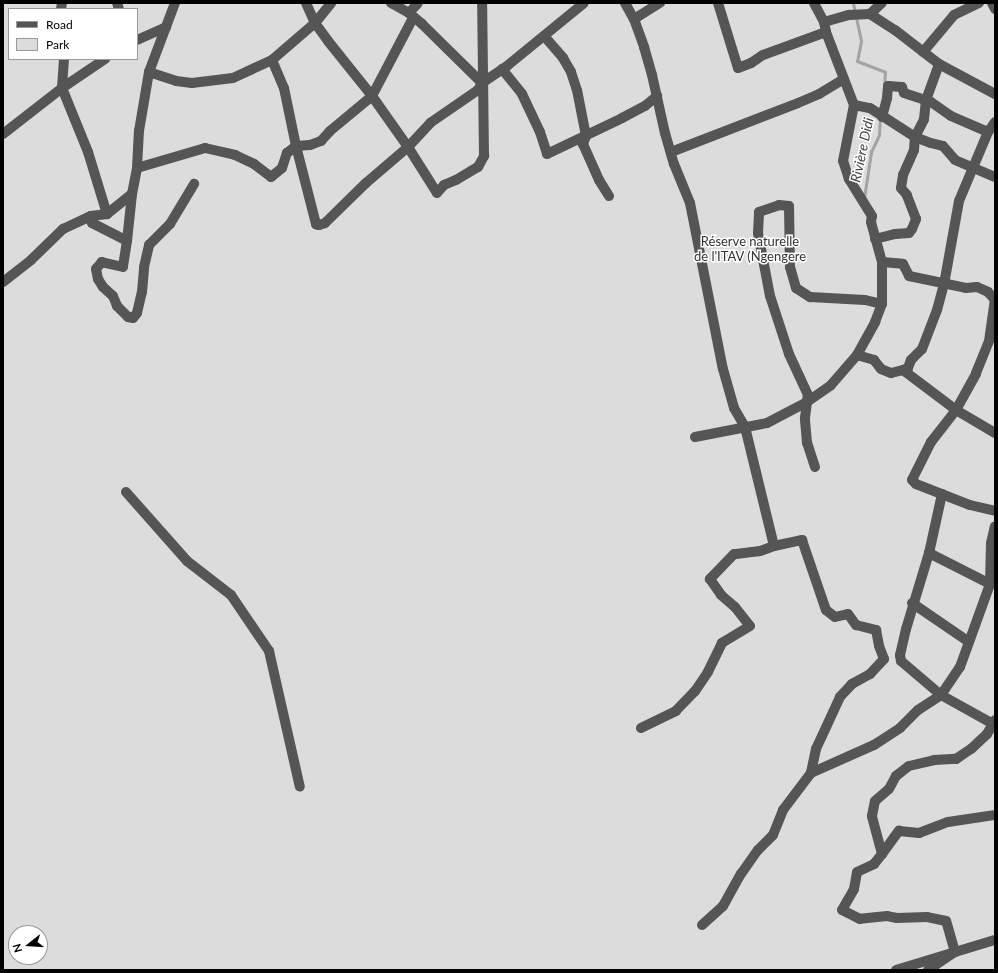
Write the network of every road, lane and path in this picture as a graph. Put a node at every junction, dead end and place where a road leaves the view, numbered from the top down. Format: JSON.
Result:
{"nodes":[{"id":1,"x":175,"y":3,"type":"edge"},
{"id":2,"x":306,"y":3,"type":"edge"},
{"id":3,"x":332,"y":3,"type":"edge"},
{"id":4,"x":391,"y":3,"type":"edge"},
{"id":5,"x":418,"y":3,"type":"edge"},
{"id":6,"x":482,"y":3,"type":"edge"},
{"id":7,"x":584,"y":3,"type":"edge"},
{"id":8,"x":625,"y":3,"type":"edge"},
{"id":9,"x":660,"y":3,"type":"edge"},
{"id":10,"x":718,"y":3,"type":"edge"},
{"id":11,"x":814,"y":3,"type":"edge"},
{"id":12,"x":882,"y":3,"type":"edge"},
{"id":13,"x":980,"y":3,"type":"edge"},
{"id":14,"x":992,"y":3,"type":"edge"},
{"id":15,"x":995,"y":9,"type":"edge"},
{"id":16,"x":865,"y":14,"type":"junction"},
{"id":17,"x":411,"y":16,"type":"junction"},
{"id":18,"x":634,"y":19,"type":"junction"},
{"id":19,"x":824,"y":22,"type":"junction"},
{"id":20,"x":315,"y":23,"type":"junction"},
{"id":21,"x":166,"y":27,"type":"junction"},
{"id":22,"x":826,"y":32,"type":"junction"},
{"id":23,"x":545,"y":37,"type":"junction"},
{"id":24,"x":138,"y":40,"type":"edge"},
{"id":25,"x":924,"y":52,"type":"junction"},
{"id":26,"x":64,"y":60,"type":"edge"},
{"id":27,"x":104,"y":60,"type":"edge"},
{"id":28,"x":272,"y":60,"type":"junction"},
{"id":29,"x":939,"y":64,"type":"junction"},
{"id":30,"x":502,"y":69,"type":"junction"},
{"id":31,"x":149,"y":72,"type":"junction"},
{"id":32,"x":844,"y":79,"type":"junction"},
{"id":33,"x":482,"y":83,"type":"junction"},
{"id":34,"x":62,"y":88,"type":"junction"},
{"id":35,"x":995,"y":94,"type":"edge"},
{"id":36,"x":372,"y":96,"type":"junction"},
{"id":37,"x":657,"y":96,"type":"junction"},
{"id":38,"x":926,"y":100,"type":"junction"},
{"id":39,"x":854,"y":105,"type":"junction"},
{"id":40,"x":880,"y":116,"type":"junction"},
{"id":41,"x":995,"y":122,"type":"edge"},
{"id":42,"x":988,"y":132,"type":"junction"},
{"id":43,"x":3,"y":134,"type":"edge"},
{"id":44,"x":586,"y":136,"type":"junction"},
{"id":45,"x":915,"y":137,"type":"junction"},
{"id":46,"x":296,"y":146,"type":"junction"},
{"id":47,"x":408,"y":147,"type":"junction"},
{"id":48,"x":671,"y":152,"type":"junction"},
{"id":49,"x":974,"y":167,"type":"junction"},
{"id":50,"x":137,"y":168,"type":"junction"},
{"id":51,"x":995,"y":176,"type":"edge"},
{"id":52,"x":194,"y":184,"type":"dead end"},
{"id":53,"x":132,"y":194,"type":"junction"},
{"id":54,"x":609,"y":196,"type":"dead end"},
{"id":55,"x":107,"y":214,"type":"junction"},
{"id":56,"x":91,"y":216,"type":"junction"},
{"id":57,"x":875,"y":239,"type":"junction"},
{"id":58,"x":127,"y":241,"type":"junction"},
{"id":59,"x":882,"y":262,"type":"junction"},
{"id":60,"x":3,"y":282,"type":"edge"},
{"id":61,"x":944,"y":284,"type":"junction"},
{"id":62,"x":995,"y":299,"type":"edge"},
{"id":63,"x":882,"y":304,"type":"junction"},
{"id":64,"x":992,"y":343,"type":"edge"},
{"id":65,"x":857,"y":355,"type":"junction"},
{"id":66,"x":903,"y":370,"type":"junction"},
{"id":67,"x":807,"y":402,"type":"junction"},
{"id":68,"x":956,"y":410,"type":"junction"},
{"id":69,"x":745,"y":427,"type":"junction"},
{"id":70,"x":995,"y":433,"type":"edge"},
{"id":71,"x":695,"y":437,"type":"dead end"},
{"id":72,"x":815,"y":467,"type":"dead end"},
{"id":73,"x":126,"y":492,"type":"dead end"},
{"id":74,"x":942,"y":494,"type":"junction"},
{"id":75,"x":995,"y":511,"type":"edge"},
{"id":76,"x":995,"y":526,"type":"edge"},
{"id":77,"x":774,"y":546,"type":"junction"},
{"id":78,"x":929,"y":553,"type":"junction"},
{"id":79,"x":990,"y":584,"type":"junction"},
{"id":80,"x":912,"y":603,"type":"junction"},
{"id":81,"x":969,"y":642,"type":"junction"},
{"id":82,"x":941,"y":695,"type":"junction"},
{"id":83,"x":994,"y":722,"type":"edge"},
{"id":84,"x":641,"y":728,"type":"dead end"},
{"id":85,"x":811,"y":773,"type":"junction"},
{"id":86,"x":300,"y":787,"type":"dead end"},
{"id":87,"x":995,"y":815,"type":"edge"},
{"id":88,"x":882,"y":854,"type":"junction"},
{"id":89,"x":702,"y":925,"type":"dead end"},
{"id":90,"x":995,"y":940,"type":"edge"},
{"id":91,"x":955,"y":952,"type":"junction"},
{"id":92,"x":896,"y":970,"type":"edge"},
{"id":93,"x":928,"y":970,"type":"edge"}],
"edges":[{"from":1,"to":21,"type":"street"},
{"from":2,"to":20,"type":"street"},
{"from":3,"to":20,"type":"street"},
{"from":4,"to":17,"type":"street"},
{"from":5,"to":17,"type":"street"},
{"from":6,"to":33,"type":"street"},
{"from":7,"to":23,"type":"street"},
{"from":8,"to":18,"type":"street"},
{"from":9,"to":18,"type":"street"},
{"from":10,"to":22,"type":"street"},
{"from":11,"to":19,"type":"street"},
{"from":12,"to":16,"type":"street"},
{"from":13,"to":25,"type":"street"},
{"from":14,"to":15,"type":"street"},
{"from":16,"to":19,"type":"street"},
{"from":16,"to":25,"type":"street"},
{"from":17,"to":33,"type":"street"},
{"from":17,"to":36,"type":"street"},
{"from":18,"to":37,"type":"street"},
{"from":19,"to":22,"type":"street"},
{"from":20,"to":28,"type":"street"},
{"from":20,"to":36,"type":"street"},
{"from":21,"to":24,"type":"street"},
{"from":21,"to":31,"type":"street"},
{"from":22,"to":32,"type":"street"},
{"from":23,"to":30,"type":"street"},
{"from":23,"to":44,"type":"street"},
{"from":25,"to":29,"type":"street"},
{"from":26,"to":34,"type":"street"},
{"from":27,"to":34,"type":"street"},
{"from":28,"to":31,"type":"street"},
{"from":28,"to":46,"type":"street"},
{"from":29,"to":35,"type":"street"},
{"from":29,"to":38,"type":"street"},
{"from":30,"to":33,"type":"street"},
{"from":30,"to":44,"type":"street"},
{"from":31,"to":50,"type":"street"},
{"from":32,"to":39,"type":"street"},
{"from":32,"to":48,"type":"street"},
{"from":33,"to":47,"type":"street"},
{"from":33,"to":47,"type":"street"},
{"from":34,"to":43,"type":"street"},
{"from":34,"to":55,"type":"street"},
{"from":36,"to":46,"type":"street"},
{"from":36,"to":47,"type":"street"},
{"from":37,"to":44,"type":"street"},
{"from":37,"to":48,"type":"street"},
{"from":38,"to":40,"type":"street"},
{"from":38,"to":42,"type":"street"},
{"from":38,"to":45,"type":"street"},
{"from":39,"to":40,"type":"street"},
{"from":39,"to":57,"type":"street"},
{"from":40,"to":45,"type":"street"},
{"from":41,"to":42,"type":"street"},
{"from":42,"to":49,"type":"street"},
{"from":44,"to":54,"type":"street"},
{"from":45,"to":49,"type":"street"},
{"from":45,"to":57,"type":"street"},
{"from":46,"to":47,"type":"street"},
{"from":46,"to":50,"type":"street"},
{"from":48,"to":69,"type":"street"},
{"from":49,"to":51,"type":"street"},
{"from":49,"to":61,"type":"street"},
{"from":50,"to":53,"type":"street"},
{"from":52,"to":58,"type":"street"},
{"from":53,"to":55,"type":"street"},
{"from":53,"to":58,"type":"street"},
{"from":55,"to":56,"type":"street"},
{"from":56,"to":58,"type":"street"},
{"from":56,"to":60,"type":"street"},
{"from":57,"to":59,"type":"street"},
{"from":59,"to":61,"type":"street"},
{"from":59,"to":63,"type":"street"},
{"from":61,"to":62,"type":"street"},
{"from":61,"to":66,"type":"street"},
{"from":62,"to":64,"type":"street"},
{"from":63,"to":65,"type":"street"},
{"from":63,"to":67,"type":"street"},
{"from":64,"to":68,"type":"street"},
{"from":65,"to":66,"type":"street"},
{"from":65,"to":67,"type":"street"},
{"from":66,"to":68,"type":"street"},
{"from":67,"to":69,"type":"street"},
{"from":67,"to":72,"type":"street"},
{"from":68,"to":70,"type":"street"},
{"from":68,"to":74,"type":"street"},
{"from":69,"to":71,"type":"street"},
{"from":69,"to":77,"type":"street"},
{"from":73,"to":86,"type":"street"},
{"from":74,"to":75,"type":"street"},
{"from":74,"to":78,"type":"street"},
{"from":76,"to":79,"type":"street"},
{"from":77,"to":84,"type":"street"},
{"from":77,"to":85,"type":"street"},
{"from":78,"to":79,"type":"street"},
{"from":78,"to":80,"type":"street"},
{"from":79,"to":81,"type":"street"},
{"from":80,"to":81,"type":"street"},
{"from":80,"to":82,"type":"street"},
{"from":81,"to":82,"type":"street"},
{"from":82,"to":83,"type":"street"},
{"from":82,"to":85,"type":"street"},
{"from":83,"to":88,"type":"street"},
{"from":85,"to":89,"type":"street"},
{"from":87,"to":88,"type":"street"},
{"from":88,"to":91,"type":"street"},
{"from":90,"to":91,"type":"street"},
{"from":91,"to":92,"type":"street"},
{"from":91,"to":93,"type":"street"}]}
